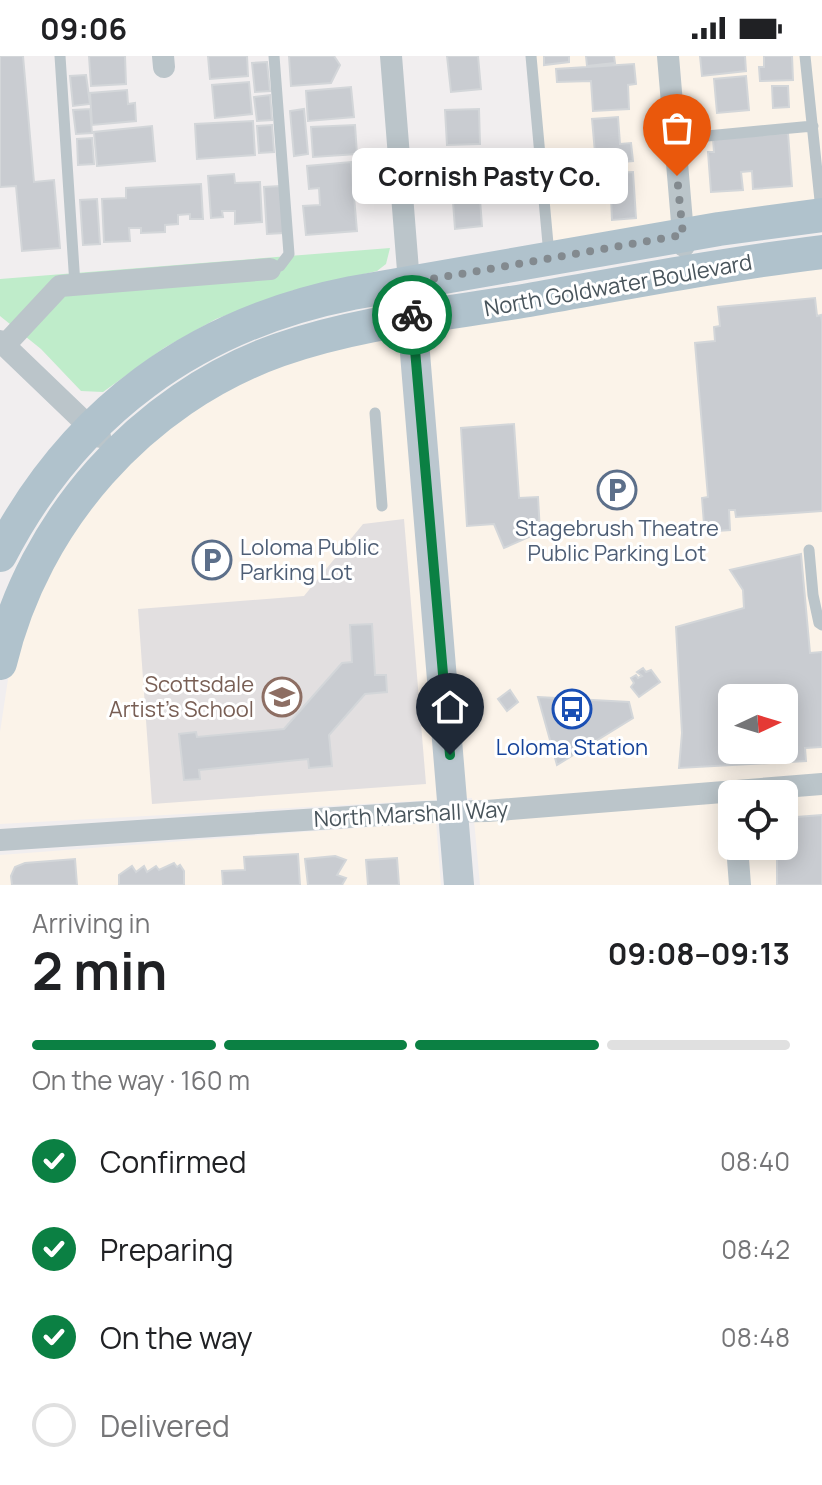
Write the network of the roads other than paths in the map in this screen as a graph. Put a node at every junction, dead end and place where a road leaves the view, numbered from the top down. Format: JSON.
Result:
{"nodes":[{"id":1,"x":60,"y":56,"type":"edge"},
{"id":2,"x":274,"y":56,"type":"edge"},
{"id":3,"x":391,"y":56,"type":"edge"},
{"id":4,"x":531,"y":56,"type":"edge"},
{"id":5,"x":668,"y":56,"type":"edge"},
{"id":6,"x":805,"y":56,"type":"edge"},
{"id":7,"x":815,"y":121,"type":"edge"},
{"id":8,"x":675,"y":145,"type":"junction"},
{"id":9,"x":820,"y":175,"type":"edge"},
{"id":10,"x":822,"y":215,"type":"edge"},
{"id":11,"x":683,"y":235,"type":"junction"},
{"id":12,"x":822,"y":252,"type":"edge"},
{"id":13,"x":549,"y":259,"type":"junction"},
{"id":14,"x":270,"y":269,"type":"joint"},
{"id":15,"x":686,"y":273,"type":"junction"},
{"id":16,"x":409,"y":283,"type":"junction"},
{"id":17,"x":75,"y":285,"type":"junction"},
{"id":18,"x":413,"y":320,"type":"junction"},
{"id":19,"x":3,"y":343,"type":"edge"},
{"id":20,"x":375,"y":413,"type":"dead end"},
{"id":21,"x":91,"y":428,"type":"junction"},
{"id":22,"x":117,"y":453,"type":"junction"},
{"id":23,"x":382,"y":506,"type":"dead end"},
{"id":24,"x":809,"y":550,"type":"dead end"},
{"id":25,"x":0,"y":555,"type":"edge"},
{"id":26,"x":822,"y":625,"type":"edge"},
{"id":27,"x":0,"y":663,"type":"edge"},
{"id":28,"x":822,"y":784,"type":"edge"},
{"id":29,"x":798,"y":786,"type":"edge"},
{"id":30,"x":718,"y":794,"type":"edge"},
{"id":31,"x":454,"y":812,"type":"junction"},
{"id":32,"x":0,"y":840,"type":"edge"},
{"id":33,"x":738,"y":860,"type":"edge"},
{"id":34,"x":459,"y":885,"type":"edge"},
{"id":35,"x":740,"y":885,"type":"edge"}],
"edges":[{"from":1,"to":17,"type":"lane"},
{"from":2,"to":14,"type":"lane"},
{"from":3,"to":16,"type":"street"},
{"from":4,"to":13,"type":"lane"},
{"from":5,"to":8,"type":"street"},
{"from":6,"to":7,"type":"lane"},
{"from":7,"to":8,"type":"lane"},
{"from":7,"to":9,"type":"lane"},
{"from":8,"to":11,"type":"street"},
{"from":9,"to":10,"type":"lane"},
{"from":10,"to":11,"type":"main road","name":"North Goldwater Boulevard"},
{"from":11,"to":13,"type":"main road","name":"North Goldwater Boulevard"},
{"from":11,"to":15,"type":"street"},
{"from":12,"to":15,"type":"main road","name":"North Goldwater Boulevard"},
{"from":13,"to":16,"type":"main road","name":"North Goldwater Boulevard"},
{"from":14,"to":17,"type":"street"},
{"from":15,"to":18,"type":"main road","name":"North Goldwater Boulevard"},
{"from":16,"to":18,"type":"street"},
{"from":16,"to":21,"type":"main road","name":"North Goldwater Boulevard"},
{"from":17,"to":19,"type":"street"},
{"from":18,"to":22,"type":"main road","name":"North Goldwater Boulevard"},
{"from":18,"to":31,"type":"street"},
{"from":19,"to":21,"type":"street"},
{"from":20,"to":23,"type":"lane"},
{"from":21,"to":22,"type":"street"},
{"from":21,"to":25,"type":"main road","name":"North Goldwater Boulevard"},
{"from":22,"to":27,"type":"main road","name":"North Goldwater Boulevard"},
{"from":24,"to":26,"type":"lane"},
{"from":28,"to":29,"type":"street","name":"North Marshall Way"},
{"from":30,"to":31,"type":"street","name":"North Marshall Way"},
{"from":31,"to":32,"type":"street","name":"North Marshall Way"},
{"from":31,"to":34,"type":"street"},
{"from":33,"to":35,"type":"street"}]}
